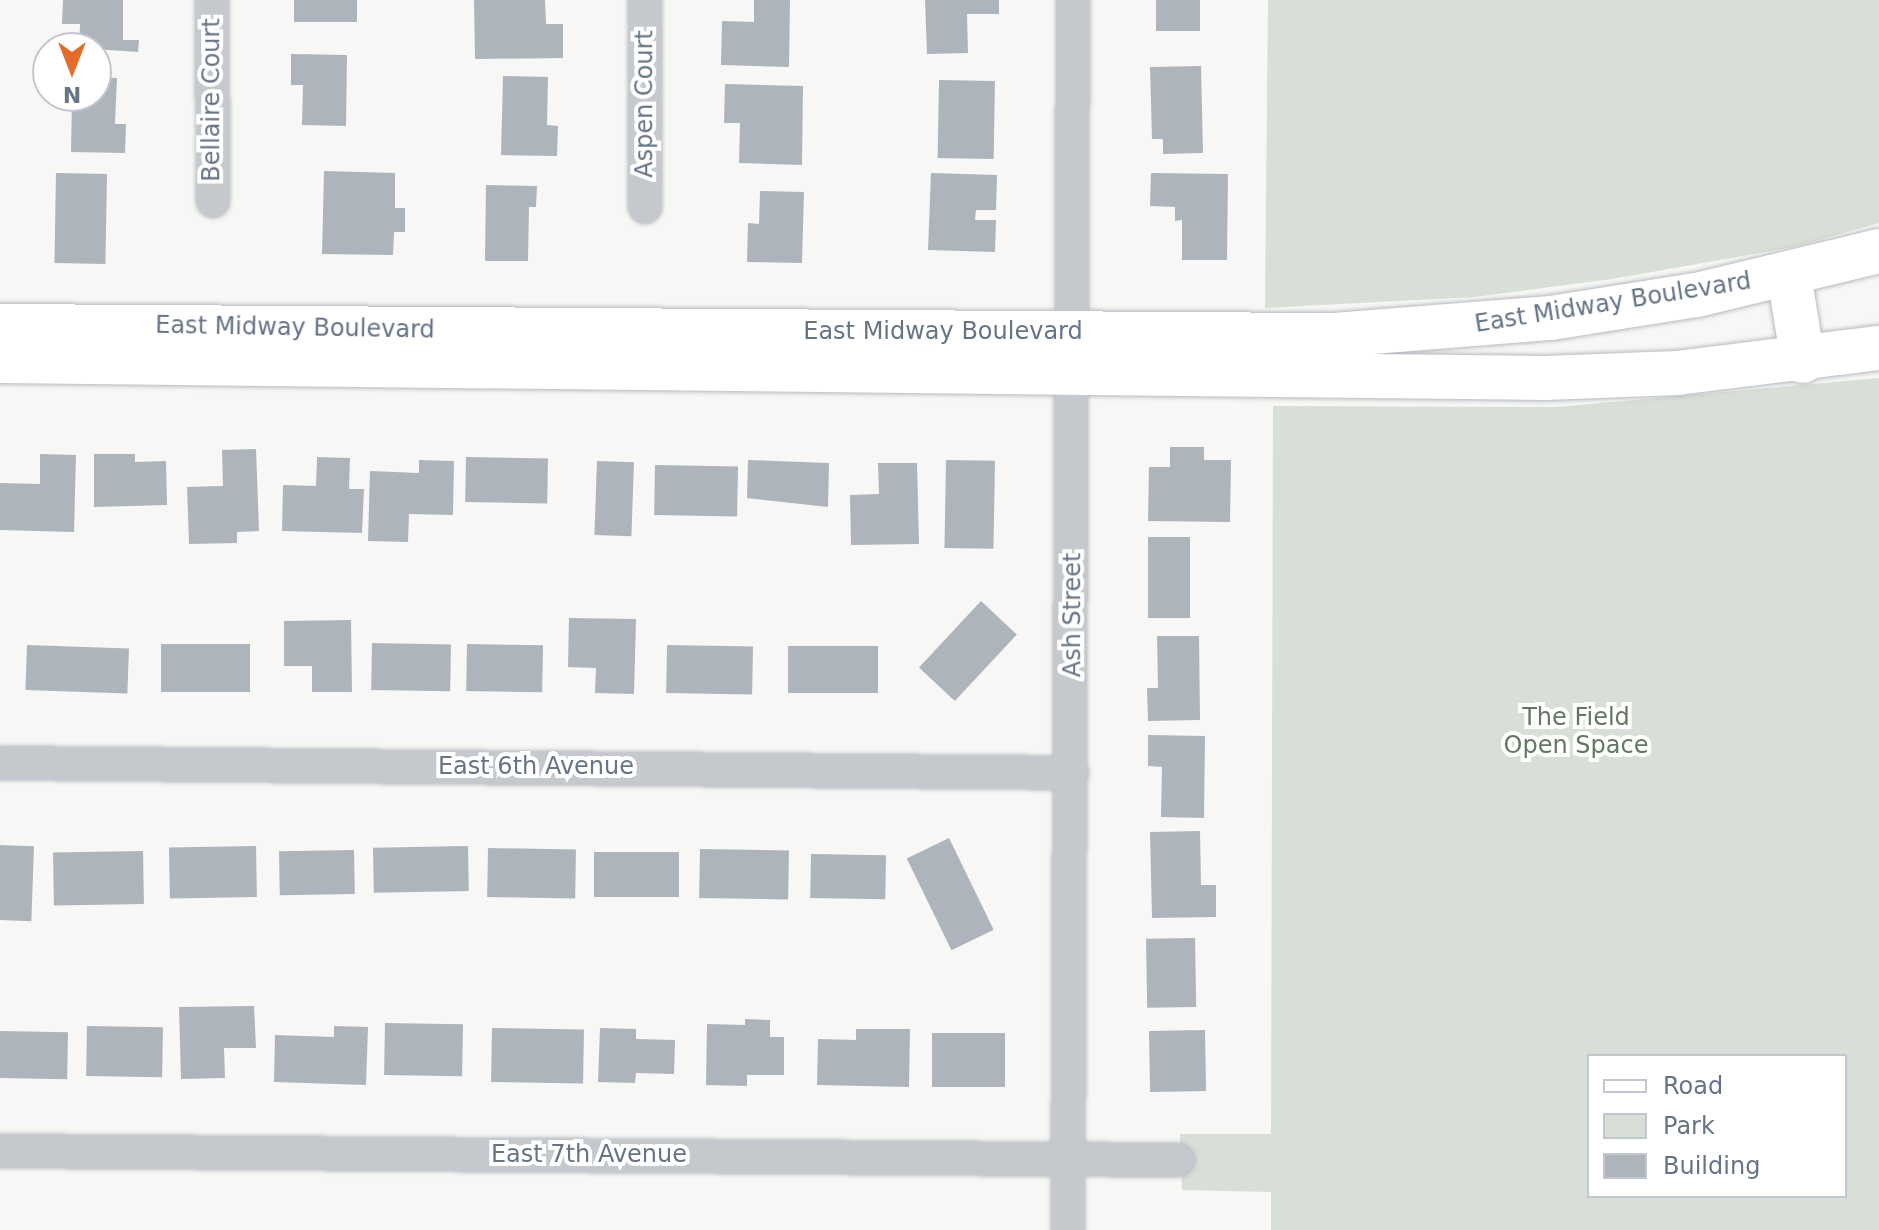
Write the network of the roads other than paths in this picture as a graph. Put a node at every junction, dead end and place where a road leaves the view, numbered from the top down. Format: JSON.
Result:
{"nodes":[{"id":1,"x":212,"y":0,"type":"edge"},
{"id":2,"x":645,"y":0,"type":"edge"},
{"id":3,"x":1073,"y":0,"type":"edge"},
{"id":4,"x":213,"y":201,"type":"dead end"},
{"id":5,"x":645,"y":207,"type":"dead end"},
{"id":6,"x":1879,"y":251,"type":"edge"},
{"id":7,"x":1789,"y":275,"type":"junction"},
{"id":8,"x":0,"y":326,"type":"edge"},
{"id":9,"x":1879,"y":348,"type":"edge"},
{"id":10,"x":1074,"y":352,"type":"junction"},
{"id":11,"x":0,"y":361,"type":"edge"},
{"id":12,"x":1803,"y":361,"type":"junction"},
{"id":13,"x":0,"y":763,"type":"edge"},
{"id":14,"x":1072,"y":773,"type":"junction"},
{"id":15,"x":0,"y":1151,"type":"edge"},
{"id":16,"x":1069,"y":1158,"type":"junction"},
{"id":17,"x":1178,"y":1160,"type":"dead end"},
{"id":18,"x":1068,"y":1230,"type":"edge"}],
"edges":[{"from":1,"to":4,"type":"street","name":"Bellaire Court"},
{"from":2,"to":5,"type":"street","name":"Aspen Court"},
{"from":3,"to":10,"type":"street","name":"Ash Street"},
{"from":6,"to":7,"type":"main road","name":"East Midway Boulevard"},
{"from":7,"to":10,"type":"main road","name":"East Midway Boulevard"},
{"from":7,"to":12,"type":"main road"},
{"from":8,"to":10,"type":"main road","name":"East Midway Boulevard"},
{"from":9,"to":12,"type":"main road","name":"East Midway Boulevard"},
{"from":10,"to":11,"type":"main road","name":"East Midway Boulevard"},
{"from":10,"to":12,"type":"main road","name":"East Midway Boulevard"},
{"from":10,"to":14,"type":"street","name":"Ash Street"},
{"from":13,"to":14,"type":"street","name":"East 6th Avenue"},
{"from":14,"to":16,"type":"street","name":"Ash Street"},
{"from":15,"to":16,"type":"street","name":"East 7th Avenue"},
{"from":16,"to":17,"type":"street","name":"East 7th Avenue"},
{"from":16,"to":18,"type":"street","name":"Ash Street"}]}
